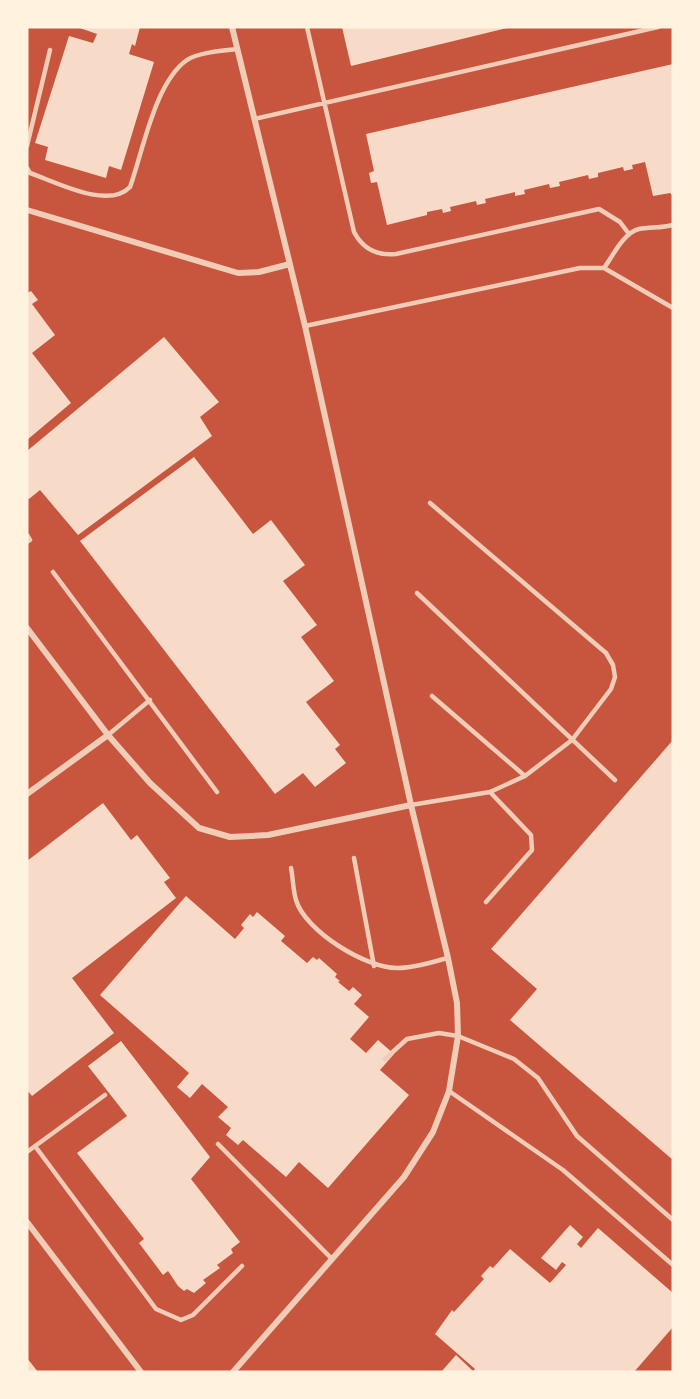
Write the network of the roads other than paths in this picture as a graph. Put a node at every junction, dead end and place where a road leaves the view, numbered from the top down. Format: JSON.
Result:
{"nodes":[{"id":1,"x":232,"y":27,"type":"edge"},
{"id":2,"x":307,"y":27,"type":"edge"},
{"id":3,"x":658,"y":27,"type":"edge"},
{"id":4,"x":237,"y":48,"type":"junction"},
{"id":5,"x":50,"y":50,"type":"dead end"},
{"id":6,"x":324,"y":103,"type":"junction"},
{"id":7,"x":254,"y":119,"type":"junction"},
{"id":8,"x":27,"y":146,"type":"edge"},
{"id":9,"x":28,"y":170,"type":"edge"},
{"id":10,"x":27,"y":181,"type":"edge"},
{"id":11,"x":27,"y":210,"type":"edge"},
{"id":12,"x":673,"y":225,"type":"edge"},
{"id":13,"x":629,"y":234,"type":"junction"},
{"id":14,"x":290,"y":264,"type":"junction"},
{"id":15,"x":604,"y":268,"type":"junction"},
{"id":16,"x":673,"y":308,"type":"edge"},
{"id":17,"x":306,"y":327,"type":"junction"},
{"id":18,"x":430,"y":503,"type":"dead end"},
{"id":19,"x":27,"y":535,"type":"edge"},
{"id":20,"x":27,"y":542,"type":"edge"},
{"id":21,"x":53,"y":572,"type":"dead end"},
{"id":22,"x":417,"y":593,"type":"dead end"},
{"id":23,"x":27,"y":628,"type":"edge"},
{"id":24,"x":432,"y":696,"type":"dead end"},
{"id":25,"x":150,"y":700,"type":"junction"},
{"id":26,"x":108,"y":735,"type":"junction"},
{"id":27,"x":572,"y":740,"type":"junction"},
{"id":28,"x":525,"y":776,"type":"junction"},
{"id":29,"x":615,"y":780,"type":"dead end"},
{"id":30,"x":217,"y":792,"type":"dead end"},
{"id":31,"x":490,"y":792,"type":"junction"},
{"id":32,"x":27,"y":795,"type":"edge"},
{"id":33,"x":411,"y":805,"type":"junction"},
{"id":34,"x":354,"y":858,"type":"dead end"},
{"id":35,"x":291,"y":868,"type":"dead end"},
{"id":36,"x":486,"y":902,"type":"dead end"},
{"id":37,"x":448,"y":958,"type":"junction"},
{"id":38,"x":374,"y":966,"type":"junction"},
{"id":39,"x":458,"y":1036,"type":"junction"},
{"id":40,"x":385,"y":1059,"type":"dead end"},
{"id":41,"x":449,"y":1091,"type":"junction"},
{"id":42,"x":105,"y":1095,"type":"dead end"},
{"id":43,"x":218,"y":1144,"type":"dead end"},
{"id":44,"x":35,"y":1146,"type":"junction"},
{"id":45,"x":27,"y":1152,"type":"edge"},
{"id":46,"x":673,"y":1220,"type":"edge"},
{"id":47,"x":27,"y":1222,"type":"edge"},
{"id":48,"x":332,"y":1259,"type":"junction"},
{"id":49,"x":673,"y":1265,"type":"edge"},
{"id":50,"x":242,"y":1266,"type":"dead end"},
{"id":51,"x":141,"y":1372,"type":"edge"},
{"id":52,"x":233,"y":1372,"type":"edge"}],
"edges":[{"from":1,"to":4,"type":"street"},
{"from":2,"to":6,"type":"lane"},
{"from":3,"to":6,"type":"lane"},
{"from":4,"to":7,"type":"street"},
{"from":4,"to":9,"type":"lane"},
{"from":5,"to":8,"type":"lane"},
{"from":6,"to":7,"type":"lane"},
{"from":6,"to":13,"type":"lane"},
{"from":7,"to":14,"type":"street"},
{"from":9,"to":10,"type":"lane"},
{"from":11,"to":14,"type":"street"},
{"from":12,"to":13,"type":"lane"},
{"from":13,"to":15,"type":"lane"},
{"from":14,"to":17,"type":"street"},
{"from":15,"to":16,"type":"lane"},
{"from":15,"to":17,"type":"lane"},
{"from":17,"to":33,"type":"street"},
{"from":18,"to":27,"type":"lane"},
{"from":19,"to":20,"type":"lane"},
{"from":21,"to":25,"type":"lane"},
{"from":22,"to":27,"type":"lane"},
{"from":23,"to":26,"type":"street"},
{"from":24,"to":28,"type":"lane"},
{"from":25,"to":26,"type":"lane"},
{"from":25,"to":30,"type":"lane"},
{"from":26,"to":32,"type":"street"},
{"from":26,"to":33,"type":"street"},
{"from":27,"to":28,"type":"lane"},
{"from":27,"to":29,"type":"lane"},
{"from":28,"to":31,"type":"lane"},
{"from":31,"to":33,"type":"lane"},
{"from":31,"to":36,"type":"lane"},
{"from":33,"to":37,"type":"street"},
{"from":34,"to":38,"type":"lane"},
{"from":35,"to":38,"type":"lane"},
{"from":37,"to":38,"type":"lane"},
{"from":37,"to":39,"type":"street"},
{"from":39,"to":40,"type":"lane"},
{"from":39,"to":41,"type":"street"},
{"from":39,"to":46,"type":"lane"},
{"from":41,"to":48,"type":"street"},
{"from":41,"to":49,"type":"lane"},
{"from":42,"to":44,"type":"lane"},
{"from":43,"to":48,"type":"lane"},
{"from":44,"to":45,"type":"lane"},
{"from":44,"to":50,"type":"lane"},
{"from":47,"to":51,"type":"street"},
{"from":48,"to":52,"type":"street"}]}
